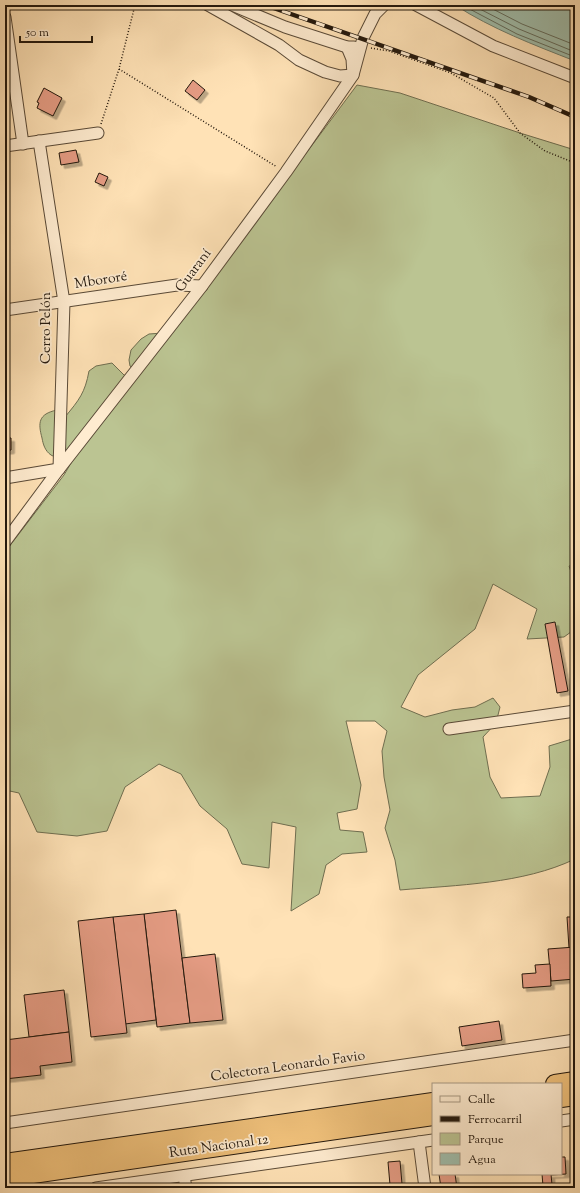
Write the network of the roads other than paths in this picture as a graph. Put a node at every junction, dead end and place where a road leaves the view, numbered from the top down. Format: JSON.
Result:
{"nodes":[{"id":1,"x":208,"y":5,"type":"edge"},
{"id":2,"x":232,"y":5,"type":"edge"},
{"id":3,"x":384,"y":5,"type":"edge"},
{"id":4,"x":417,"y":5,"type":"edge"},
{"id":5,"x":5,"y":17,"type":"edge"},
{"id":6,"x":361,"y":46,"type":"junction"},
{"id":7,"x":347,"y":47,"type":"junction"},
{"id":8,"x":353,"y":75,"type":"junction"},
{"id":9,"x":575,"y":78,"type":"edge"},
{"id":10,"x":98,"y":133,"type":"road end"},
{"id":11,"x":40,"y":141,"type":"junction"},
{"id":12,"x":24,"y":144,"type":"junction"},
{"id":13,"x":5,"y":146,"type":"edge"},
{"id":14,"x":202,"y":286,"type":"junction"},
{"id":15,"x":64,"y":302,"type":"junction"},
{"id":16,"x":5,"y":310,"type":"edge"},
{"id":17,"x":59,"y":469,"type":"junction"},
{"id":18,"x":5,"y":478,"type":"edge"},
{"id":19,"x":5,"y":542,"type":"edge"},
{"id":20,"x":575,"y":711,"type":"edge"},
{"id":21,"x":449,"y":729,"type":"dead end"},
{"id":22,"x":575,"y":1040,"type":"edge"},
{"id":23,"x":575,"y":1081,"type":"edge"},
{"id":24,"x":562,"y":1083,"type":"edge"},
{"id":25,"x":575,"y":1096,"type":"edge"},
{"id":26,"x":562,"y":1098,"type":"edge"},
{"id":27,"x":432,"y":1102,"type":"edge"},
{"id":28,"x":432,"y":1116,"type":"edge"},
{"id":29,"x":575,"y":1119,"type":"edge"},
{"id":30,"x":562,"y":1121,"type":"edge"},
{"id":31,"x":5,"y":1123,"type":"edge"},
{"id":32,"x":432,"y":1140,"type":"edge"},
{"id":33,"x":419,"y":1142,"type":"junction"},
{"id":34,"x":5,"y":1163,"type":"edge"},
{"id":35,"x":184,"y":1176,"type":"junction"},
{"id":36,"x":5,"y":1178,"type":"edge"},
{"id":37,"x":96,"y":1188,"type":"edge"},
{"id":38,"x":186,"y":1188,"type":"edge"},
{"id":39,"x":425,"y":1188,"type":"edge"}],
"edges":[{"from":1,"to":8,"type":"street"},
{"from":2,"to":7,"type":"street"},
{"from":3,"to":6,"type":"street","name":"Guaraní"},
{"from":4,"to":9,"type":"street"},
{"from":5,"to":12,"type":"street"},
{"from":6,"to":7,"type":"street"},
{"from":6,"to":8,"type":"street","name":"Guaraní"},
{"from":7,"to":8,"type":"street"},
{"from":8,"to":14,"type":"street","name":"Guaraní"},
{"from":10,"to":11,"type":"street"},
{"from":11,"to":12,"type":"street"},
{"from":11,"to":15,"type":"street","name":"Cerro Pelón"},
{"from":12,"to":13,"type":"street"},
{"from":14,"to":15,"type":"street","name":"Mbororé"},
{"from":14,"to":17,"type":"street","name":"Guaraní"},
{"from":15,"to":16,"type":"street","name":"Mbororé"},
{"from":15,"to":17,"type":"street","name":"Cerro Pelón"},
{"from":17,"to":18,"type":"street"},
{"from":17,"to":19,"type":"street","name":"Guaraní"},
{"from":20,"to":21,"type":"street"},
{"from":22,"to":31,"type":"street","name":"Colectora Leonardo Favio"},
{"from":23,"to":24,"type":"highway"},
{"from":25,"to":26,"type":"highway"},
{"from":27,"to":34,"type":"highway","name":"Ruta Nacional 12"},
{"from":28,"to":36,"type":"highway","name":"Ruta Nacional 12"},
{"from":29,"to":30,"type":"street"},
{"from":32,"to":33,"type":"street"},
{"from":33,"to":35,"type":"street"},
{"from":33,"to":39,"type":"street"},
{"from":35,"to":37,"type":"street"},
{"from":35,"to":38,"type":"street"}]}
